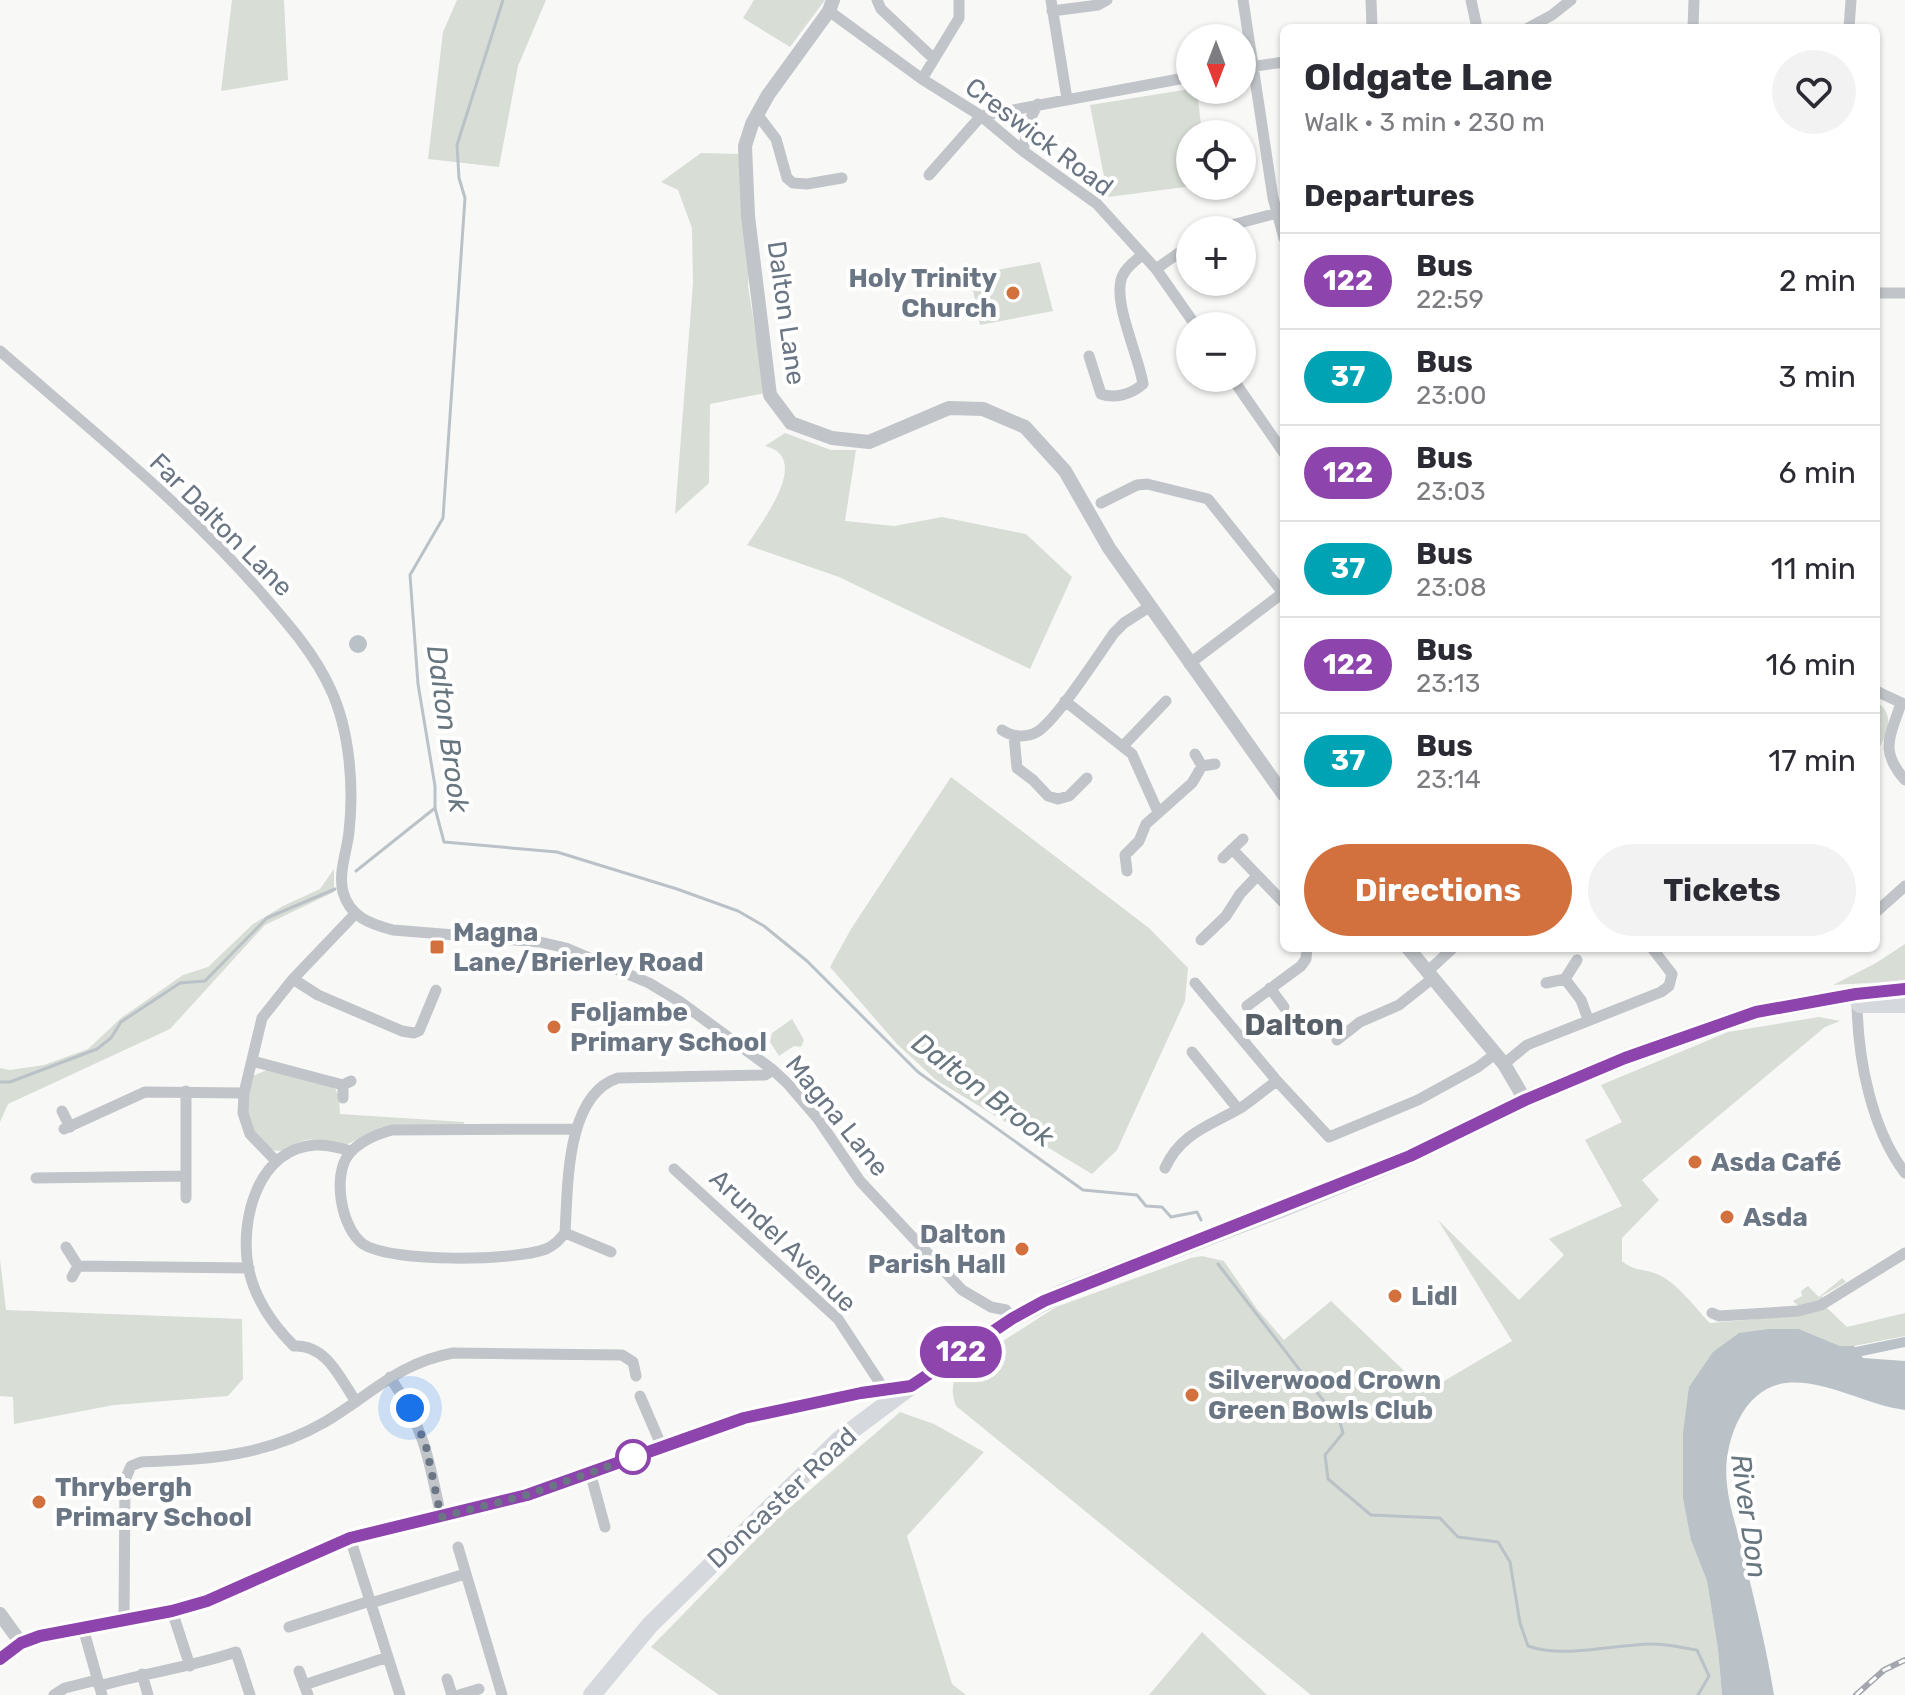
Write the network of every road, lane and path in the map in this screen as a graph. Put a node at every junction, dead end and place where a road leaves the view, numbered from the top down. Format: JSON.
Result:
{"nodes":[{"id":1,"x":877,"y":0,"type":"edge"},
{"id":2,"x":959,"y":0,"type":"edge"},
{"id":3,"x":1107,"y":0,"type":"edge"},
{"id":4,"x":1243,"y":0,"type":"edge"},
{"id":5,"x":1371,"y":0,"type":"edge"},
{"id":6,"x":1471,"y":0,"type":"edge"},
{"id":7,"x":1571,"y":0,"type":"edge"},
{"id":8,"x":1694,"y":0,"type":"edge"},
{"id":9,"x":1851,"y":0,"type":"edge"},
{"id":10,"x":831,"y":6,"type":"edge"},
{"id":11,"x":1051,"y":6,"type":"edge"},
{"id":12,"x":1244,"y":24,"type":"edge"},
{"id":13,"x":1372,"y":24,"type":"edge"},
{"id":14,"x":1476,"y":24,"type":"edge"},
{"id":15,"x":1535,"y":24,"type":"edge"},
{"id":16,"x":1693,"y":24,"type":"edge"},
{"id":17,"x":1849,"y":24,"type":"edge"},
{"id":18,"x":934,"y":59,"type":"junction"},
{"id":19,"x":1280,"y":63,"type":"edge"},
{"id":20,"x":1256,"y":66,"type":"edge"},
{"id":21,"x":922,"y":79,"type":"junction"},
{"id":22,"x":1176,"y":80,"type":"edge"},
{"id":23,"x":1067,"y":99,"type":"junction"},
{"id":24,"x":1038,"y":104,"type":"junction"},
{"id":25,"x":1255,"y":104,"type":"edge"},
{"id":26,"x":757,"y":114,"type":"junction"},
{"id":27,"x":981,"y":116,"type":"junction"},
{"id":28,"x":1023,"y":151,"type":"junction"},
{"id":29,"x":929,"y":175,"type":"dead end"},
{"id":30,"x":842,"y":178,"type":"dead end"},
{"id":31,"x":1277,"y":213,"type":"junction"},
{"id":32,"x":1256,"y":219,"type":"edge"},
{"id":33,"x":1280,"y":224,"type":"edge"},
{"id":34,"x":1142,"y":255,"type":"junction"},
{"id":35,"x":1176,"y":255,"type":"edge"},
{"id":36,"x":1156,"y":269,"type":"junction"},
{"id":37,"x":1880,"y":293,"type":"edge"},
{"id":38,"x":1905,"y":293,"type":"edge"},
{"id":39,"x":1186,"y":312,"type":"edge"},
{"id":40,"x":0,"y":351,"type":"edge"},
{"id":41,"x":1089,"y":356,"type":"dead end"},
{"id":42,"x":1242,"y":392,"type":"edge"},
{"id":43,"x":1280,"y":447,"type":"edge"},
{"id":44,"x":1108,"y":504,"type":"dead end"},
{"id":45,"x":1280,"y":588,"type":"edge"},
{"id":46,"x":1280,"y":596,"type":"edge"},
{"id":47,"x":1149,"y":607,"type":"junction"},
{"id":48,"x":1189,"y":664,"type":"junction"},
{"id":49,"x":1880,"y":693,"type":"edge"},
{"id":50,"x":1065,"y":701,"type":"junction"},
{"id":51,"x":1166,"y":701,"type":"dead end"},
{"id":52,"x":1903,"y":704,"type":"edge"},
{"id":53,"x":1002,"y":730,"type":"dead end"},
{"id":54,"x":1014,"y":736,"type":"junction"},
{"id":55,"x":1124,"y":745,"type":"junction"},
{"id":56,"x":1195,"y":754,"type":"dead end"},
{"id":57,"x":1019,"y":771,"type":"junction"},
{"id":58,"x":1007,"y":777,"type":"dead end"},
{"id":59,"x":1087,"y":778,"type":"dead end"},
{"id":60,"x":1905,"y":780,"type":"edge"},
{"id":61,"x":1280,"y":789,"type":"edge"},
{"id":62,"x":1064,"y":798,"type":"junction"},
{"id":63,"x":1158,"y":812,"type":"junction"},
{"id":64,"x":1065,"y":813,"type":"dead end"},
{"id":65,"x":1243,"y":839,"type":"dead end"},
{"id":66,"x":1232,"y":849,"type":"junction"},
{"id":67,"x":1223,"y":858,"type":"dead end"},
{"id":68,"x":1127,"y":871,"type":"dead end"},
{"id":69,"x":1257,"y":876,"type":"junction"},
{"id":70,"x":1905,"y":886,"type":"edge"},
{"id":71,"x":1280,"y":899,"type":"edge"},
{"id":72,"x":1880,"y":908,"type":"edge"},
{"id":73,"x":355,"y":914,"type":"junction"},
{"id":74,"x":1201,"y":940,"type":"dead end"},
{"id":75,"x":1307,"y":952,"type":"edge"},
{"id":76,"x":1411,"y":952,"type":"edge"},
{"id":77,"x":1450,"y":952,"type":"edge"},
{"id":78,"x":1655,"y":952,"type":"edge"},
{"id":79,"x":1577,"y":960,"type":"dead end"},
{"id":80,"x":1431,"y":975,"type":"junction"},
{"id":81,"x":293,"y":979,"type":"junction"},
{"id":82,"x":1565,"y":979,"type":"junction"},
{"id":83,"x":1195,"y":983,"type":"dead end"},
{"id":84,"x":1546,"y":983,"type":"dead end"},
{"id":85,"x":1270,"y":988,"type":"junction"},
{"id":86,"x":1905,"y":989,"type":"edge"},
{"id":87,"x":436,"y":990,"type":"dead end"},
{"id":88,"x":1857,"y":1004,"type":"junction"},
{"id":89,"x":1905,"y":1004,"type":"edge"},
{"id":90,"x":1795,"y":1005,"type":"junction"},
{"id":91,"x":1247,"y":1006,"type":"dead end"},
{"id":92,"x":1284,"y":1007,"type":"dead end"},
{"id":93,"x":1588,"y":1019,"type":"junction"},
{"id":94,"x":1337,"y":1040,"type":"dead end"},
{"id":95,"x":1192,"y":1052,"type":"dead end"},
{"id":96,"x":1500,"y":1059,"type":"junction"},
{"id":97,"x":252,"y":1061,"type":"junction"},
{"id":98,"x":773,"y":1070,"type":"junction"},
{"id":99,"x":1277,"y":1081,"type":"junction"},
{"id":100,"x":346,"y":1088,"type":"dead end"},
{"id":101,"x":186,"y":1091,"type":"junction"},
{"id":102,"x":244,"y":1093,"type":"junction"},
{"id":103,"x":1525,"y":1100,"type":"junction"},
{"id":104,"x":1238,"y":1109,"type":"junction"},
{"id":105,"x":62,"y":1111,"type":"dead end"},
{"id":106,"x":576,"y":1129,"type":"junction"},
{"id":107,"x":351,"y":1151,"type":"junction"},
{"id":108,"x":276,"y":1161,"type":"junction"},
{"id":109,"x":1165,"y":1161,"type":"dead end"},
{"id":110,"x":674,"y":1169,"type":"dead end"},
{"id":111,"x":1905,"y":1173,"type":"edge"},
{"id":112,"x":185,"y":1176,"type":"junction"},
{"id":113,"x":36,"y":1178,"type":"dead end"},
{"id":114,"x":186,"y":1198,"type":"dead end"},
{"id":115,"x":565,"y":1233,"type":"junction"},
{"id":116,"x":66,"y":1247,"type":"dead end"},
{"id":117,"x":611,"y":1252,"type":"dead end"},
{"id":118,"x":1905,"y":1253,"type":"edge"},
{"id":119,"x":249,"y":1268,"type":"junction"},
{"id":120,"x":1712,"y":1313,"type":"dead end"},
{"id":121,"x":1006,"y":1322,"type":"junction"},
{"id":122,"x":636,"y":1376,"type":"dead end"},
{"id":123,"x":390,"y":1377,"type":"junction"},
{"id":124,"x":911,"y":1386,"type":"junction"},
{"id":125,"x":884,"y":1389,"type":"junction"},
{"id":126,"x":640,"y":1396,"type":"dead end"},
{"id":127,"x":356,"y":1402,"type":"junction"},
{"id":128,"x":662,"y":1447,"type":"junction"},
{"id":129,"x":590,"y":1472,"type":"junction"},
{"id":130,"x":441,"y":1517,"type":"junction"},
{"id":131,"x":605,"y":1527,"type":"dead end"},
{"id":132,"x":350,"y":1538,"type":"junction"},
{"id":133,"x":458,"y":1547,"type":"dead end"},
{"id":134,"x":465,"y":1574,"type":"junction"},
{"id":135,"x":370,"y":1602,"type":"junction"},
{"id":136,"x":172,"y":1611,"type":"junction"},
{"id":137,"x":0,"y":1614,"type":"edge"},
{"id":138,"x":124,"y":1619,"type":"junction"},
{"id":139,"x":289,"y":1627,"type":"dead end"},
{"id":140,"x":83,"y":1628,"type":"junction"},
{"id":141,"x":21,"y":1643,"type":"junction"},
{"id":142,"x":388,"y":1657,"type":"junction"},
{"id":143,"x":0,"y":1659,"type":"edge"},
{"id":144,"x":190,"y":1666,"type":"junction"},
{"id":145,"x":299,"y":1671,"type":"dead end"},
{"id":146,"x":142,"y":1674,"type":"junction"},
{"id":147,"x":447,"y":1679,"type":"dead end"},
{"id":148,"x":99,"y":1687,"type":"edge"},
{"id":149,"x":479,"y":1689,"type":"dead end"},
{"id":150,"x":306,"y":1690,"type":"edge"},
{"id":151,"x":54,"y":1695,"type":"edge"},
{"id":152,"x":148,"y":1695,"type":"edge"},
{"id":153,"x":250,"y":1695,"type":"edge"},
{"id":154,"x":400,"y":1695,"type":"edge"},
{"id":155,"x":452,"y":1695,"type":"edge"},
{"id":156,"x":459,"y":1695,"type":"edge"},
{"id":157,"x":502,"y":1695,"type":"edge"},
{"id":158,"x":592,"y":1695,"type":"edge"}],
"edges":[{"from":1,"to":18,"type":"street"},
{"from":2,"to":18,"type":"street"},
{"from":3,"to":11,"type":"street"},
{"from":4,"to":12,"type":"street"},
{"from":5,"to":13,"type":"street"},
{"from":6,"to":14,"type":"street"},
{"from":7,"to":15,"type":"street"},
{"from":8,"to":16,"type":"street"},
{"from":9,"to":17,"type":"street"},
{"from":10,"to":21,"type":"street","name":"Creswick Road"},
{"from":10,"to":26,"type":"street","name":"Dalton Lane"},
{"from":11,"to":23,"type":"street"},
{"from":18,"to":21,"type":"street"},
{"from":19,"to":20,"type":"street"},
{"from":21,"to":27,"type":"street","name":"Creswick Road"},
{"from":22,"to":23,"type":"street"},
{"from":23,"to":24,"type":"street"},
{"from":24,"to":27,"type":"street"},
{"from":24,"to":28,"type":"street"},
{"from":25,"to":31,"type":"street"},
{"from":26,"to":30,"type":"street"},
{"from":26,"to":47,"type":"street","name":"Dalton Lane"},
{"from":27,"to":28,"type":"street","name":"Creswick Road"},
{"from":27,"to":29,"type":"street"},
{"from":28,"to":34,"type":"street","name":"Creswick Road"},
{"from":31,"to":32,"type":"street"},
{"from":31,"to":33,"type":"street"},
{"from":34,"to":36,"type":"street","name":"Creswick Road"},
{"from":34,"to":41,"type":"street"},
{"from":35,"to":36,"type":"street"},
{"from":36,"to":39,"type":"street","name":"Creswick Road"},
{"from":37,"to":38,"type":"street"},
{"from":40,"to":73,"type":"street","name":"Far Dalton Lane"},
{"from":42,"to":43,"type":"street"},
{"from":44,"to":45,"type":"street"},
{"from":46,"to":48,"type":"street"},
{"from":47,"to":48,"type":"street","name":"Dalton Lane"},
{"from":47,"to":50,"type":"street"},
{"from":48,"to":61,"type":"street","name":"Dalton Lane"},
{"from":49,"to":52,"type":"street"},
{"from":50,"to":54,"type":"street"},
{"from":50,"to":55,"type":"street"},
{"from":51,"to":55,"type":"street"},
{"from":52,"to":60,"type":"street"},
{"from":53,"to":54,"type":"street"},
{"from":54,"to":57,"type":"street"},
{"from":55,"to":63,"type":"street"},
{"from":56,"to":63,"type":"street"},
{"from":57,"to":58,"type":"street"},
{"from":57,"to":62,"type":"street"},
{"from":59,"to":62,"type":"street"},
{"from":62,"to":64,"type":"street"},
{"from":63,"to":68,"type":"street"},
{"from":65,"to":66,"type":"street"},
{"from":66,"to":67,"type":"street"},
{"from":66,"to":69,"type":"street"},
{"from":69,"to":71,"type":"street"},
{"from":69,"to":74,"type":"street"},
{"from":70,"to":72,"type":"street"},
{"from":73,"to":81,"type":"street"},
{"from":73,"to":98,"type":"street","name":"Magna Lane"},
{"from":75,"to":85,"type":"street"},
{"from":76,"to":80,"type":"street"},
{"from":77,"to":80,"type":"street"},
{"from":78,"to":93,"type":"street"},
{"from":79,"to":82,"type":"street"},
{"from":80,"to":94,"type":"street"},
{"from":80,"to":96,"type":"street"},
{"from":81,"to":87,"type":"street"},
{"from":81,"to":97,"type":"street"},
{"from":82,"to":84,"type":"street"},
{"from":82,"to":93,"type":"street"},
{"from":83,"to":99,"type":"street"},
{"from":85,"to":91,"type":"street"},
{"from":85,"to":92,"type":"street"},
{"from":86,"to":90,"type":"main road","name":"Doncaster Road"},
{"from":88,"to":89,"type":"main road","name":"Doncaster Road"},
{"from":88,"to":90,"type":"main road","name":"Doncaster Road"},
{"from":88,"to":111,"type":"street"},
{"from":90,"to":103,"type":"main road","name":"Doncaster Road"},
{"from":93,"to":96,"type":"street"},
{"from":95,"to":104,"type":"street"},
{"from":96,"to":99,"type":"street"},
{"from":96,"to":103,"type":"street"},
{"from":97,"to":100,"type":"street"},
{"from":97,"to":102,"type":"street"},
{"from":98,"to":106,"type":"street"},
{"from":98,"to":121,"type":"street","name":"Magna Lane"},
{"from":99,"to":104,"type":"street"},
{"from":101,"to":102,"type":"street"},
{"from":101,"to":105,"type":"street"},
{"from":101,"to":112,"type":"street"},
{"from":102,"to":108,"type":"street"},
{"from":103,"to":121,"type":"main road","name":"Doncaster Road"},
{"from":104,"to":109,"type":"street"},
{"from":106,"to":107,"type":"street"},
{"from":106,"to":115,"type":"street"},
{"from":107,"to":108,"type":"street"},
{"from":107,"to":115,"type":"street"},
{"from":108,"to":119,"type":"street"},
{"from":110,"to":125,"type":"street","name":"Arundel Avenue"},
{"from":112,"to":113,"type":"street"},
{"from":112,"to":114,"type":"street"},
{"from":115,"to":117,"type":"street"},
{"from":116,"to":119,"type":"street"},
{"from":118,"to":120,"type":"street"},
{"from":119,"to":127,"type":"street"},
{"from":121,"to":124,"type":"main road","name":"Doncaster Road"},
{"from":122,"to":123,"type":"street"},
{"from":123,"to":127,"type":"street"},
{"from":123,"to":130,"type":"street"},
{"from":124,"to":125,"type":"street"},
{"from":124,"to":158,"type":"main road","name":"Doncaster Road"},
{"from":125,"to":128,"type":"street"},
{"from":126,"to":128,"type":"street"},
{"from":127,"to":138,"type":"street"},
{"from":128,"to":129,"type":"street"},
{"from":129,"to":130,"type":"street"},
{"from":129,"to":131,"type":"street"},
{"from":130,"to":132,"type":"street"},
{"from":132,"to":135,"type":"street"},
{"from":132,"to":136,"type":"street"},
{"from":133,"to":134,"type":"street"},
{"from":134,"to":135,"type":"street"},
{"from":134,"to":157,"type":"street"},
{"from":135,"to":139,"type":"street"},
{"from":135,"to":142,"type":"street"},
{"from":136,"to":138,"type":"street"},
{"from":136,"to":144,"type":"street"},
{"from":137,"to":141,"type":"street"},
{"from":138,"to":140,"type":"street"},
{"from":140,"to":141,"type":"street"},
{"from":140,"to":148,"type":"street"},
{"from":141,"to":143,"type":"street"},
{"from":142,"to":150,"type":"street"},
{"from":142,"to":154,"type":"street"},
{"from":144,"to":146,"type":"street"},
{"from":144,"to":153,"type":"street"},
{"from":145,"to":150,"type":"street"},
{"from":146,"to":148,"type":"street"},
{"from":146,"to":152,"type":"street"},
{"from":147,"to":155,"type":"street"},
{"from":148,"to":151,"type":"street"},
{"from":149,"to":156,"type":"street"}]}
